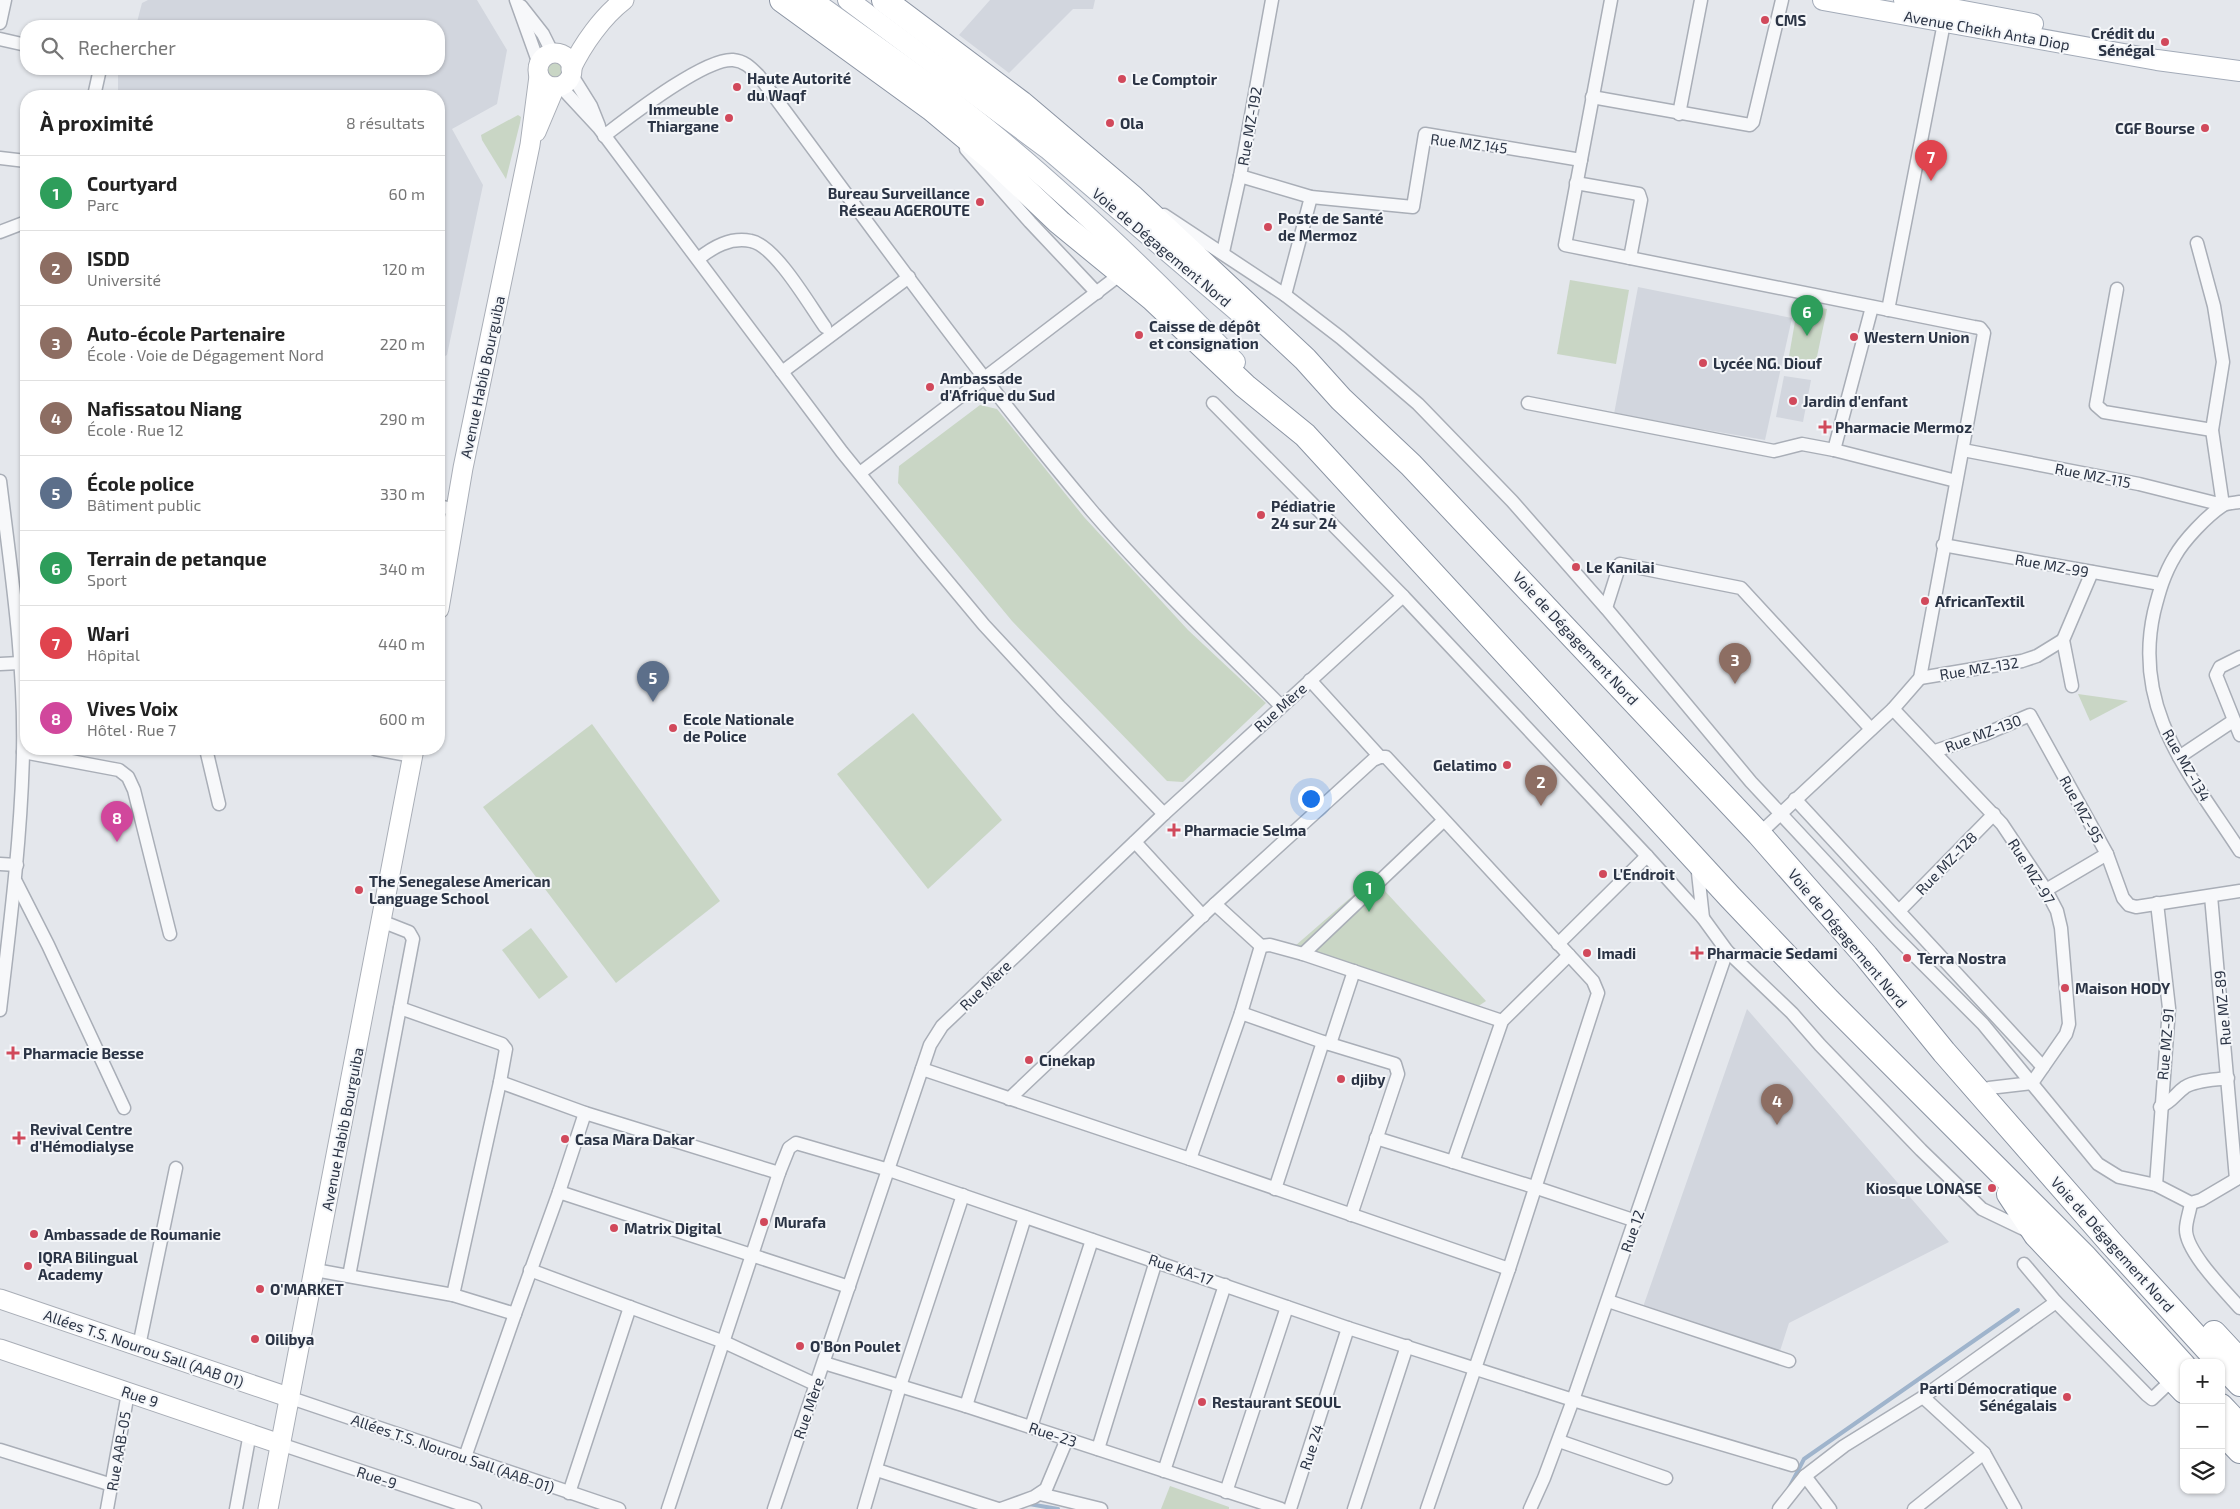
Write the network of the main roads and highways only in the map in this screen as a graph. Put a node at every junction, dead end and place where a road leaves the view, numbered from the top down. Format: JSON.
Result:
{"nodes":[{"id":1,"x":604,"y":0,"type":"edge"},
{"id":2,"x":624,"y":0,"type":"edge"},
{"id":3,"x":782,"y":0,"type":"edge"},
{"id":4,"x":812,"y":0,"type":"edge"},
{"id":5,"x":848,"y":0,"type":"edge"},
{"id":6,"x":884,"y":0,"type":"edge"},
{"id":7,"x":1823,"y":0,"type":"edge"},
{"id":8,"x":1904,"y":0,"type":"edge"},
{"id":9,"x":2240,"y":56,"type":"edge"},
{"id":10,"x":547,"y":62,"type":"junction"},
{"id":11,"x":2240,"y":71,"type":"edge"},
{"id":12,"x":565,"y":79,"type":"junction"},
{"id":13,"x":530,"y":145,"type":"junction"},
{"id":14,"x":1341,"y":399,"type":"junction"},
{"id":15,"x":1305,"y":435,"type":"junction"},
{"id":16,"x":448,"y":508,"type":"edge"},
{"id":17,"x":445,"y":542,"type":"edge"},
{"id":18,"x":413,"y":755,"type":"edge"},
{"id":19,"x":1944,"y":1052,"type":"junction"},
{"id":20,"x":1994,"y":1166,"type":"junction"},
{"id":21,"x":0,"y":1299,"type":"edge"},
{"id":22,"x":0,"y":1349,"type":"edge"},
{"id":23,"x":2217,"y":1359,"type":"edge"},
{"id":24,"x":2240,"y":1361,"type":"edge"},
{"id":25,"x":2225,"y":1367,"type":"edge"},
{"id":26,"x":2180,"y":1379,"type":"edge"},
{"id":27,"x":2240,"y":1384,"type":"edge"},
{"id":28,"x":288,"y":1397,"type":"junction"},
{"id":29,"x":2225,"y":1410,"type":"edge"},
{"id":30,"x":2240,"y":1426,"type":"edge"},
{"id":31,"x":2225,"y":1435,"type":"edge"},
{"id":32,"x":280,"y":1444,"type":"junction"},
{"id":33,"x":2240,"y":1451,"type":"edge"},
{"id":34,"x":268,"y":1509,"type":"edge"}],
"edges":[{"from":1,"to":10,"type":"main road"},
{"from":2,"to":12,"type":"main road"},
{"from":3,"to":15,"type":"highway"},
{"from":4,"to":15,"type":"main road","name":"Voie de Dégagement Nord"},
{"from":5,"to":14,"type":"main road","name":"Voie de Dégagement Nord"},
{"from":6,"to":14,"type":"highway"},
{"from":7,"to":11,"type":"main road","name":"Avenue Cheikh Anta Diop"},
{"from":8,"to":9,"type":"main road","name":"Avenue Cheikh Anta Diop"},
{"from":10,"to":12,"type":"main road"},
{"from":10,"to":12,"type":"main road"},
{"from":10,"to":13,"type":"main road"},
{"from":12,"to":13,"type":"main road"},
{"from":13,"to":16,"type":"main road","name":"Avenue Habib Bourguiba"},
{"from":14,"to":19,"type":"highway","name":"Voie de Dégagement Nord"},
{"from":15,"to":20,"type":"highway","name":"Voie de Dégagement Nord"},
{"from":16,"to":17,"type":"main road","name":"Avenue Habib Bourguiba"},
{"from":18,"to":28,"type":"main road","name":"Avenue Habib Bourguiba"},
{"from":19,"to":23,"type":"highway","name":"Voie de Dégagement Nord"},
{"from":19,"to":24,"type":"highway"},
{"from":20,"to":26,"type":"highway","name":"Voie de Dégagement Nord"},
{"from":20,"to":26,"type":"highway"},
{"from":21,"to":28,"type":"main road","name":"Allées T.S. Nourou Sall (AAB 01)"},
{"from":22,"to":32,"type":"main road","name":"Rue 9"},
{"from":25,"to":27,"type":"highway","name":"Voie de Dégagement Nord"},
{"from":28,"to":32,"type":"main road","name":"Avenue Habib Bourguiba"},
{"from":29,"to":30,"type":"highway"},
{"from":31,"to":33,"type":"highway"},
{"from":32,"to":34,"type":"main road","name":"Avenue Habib Bourguiba"}]}
